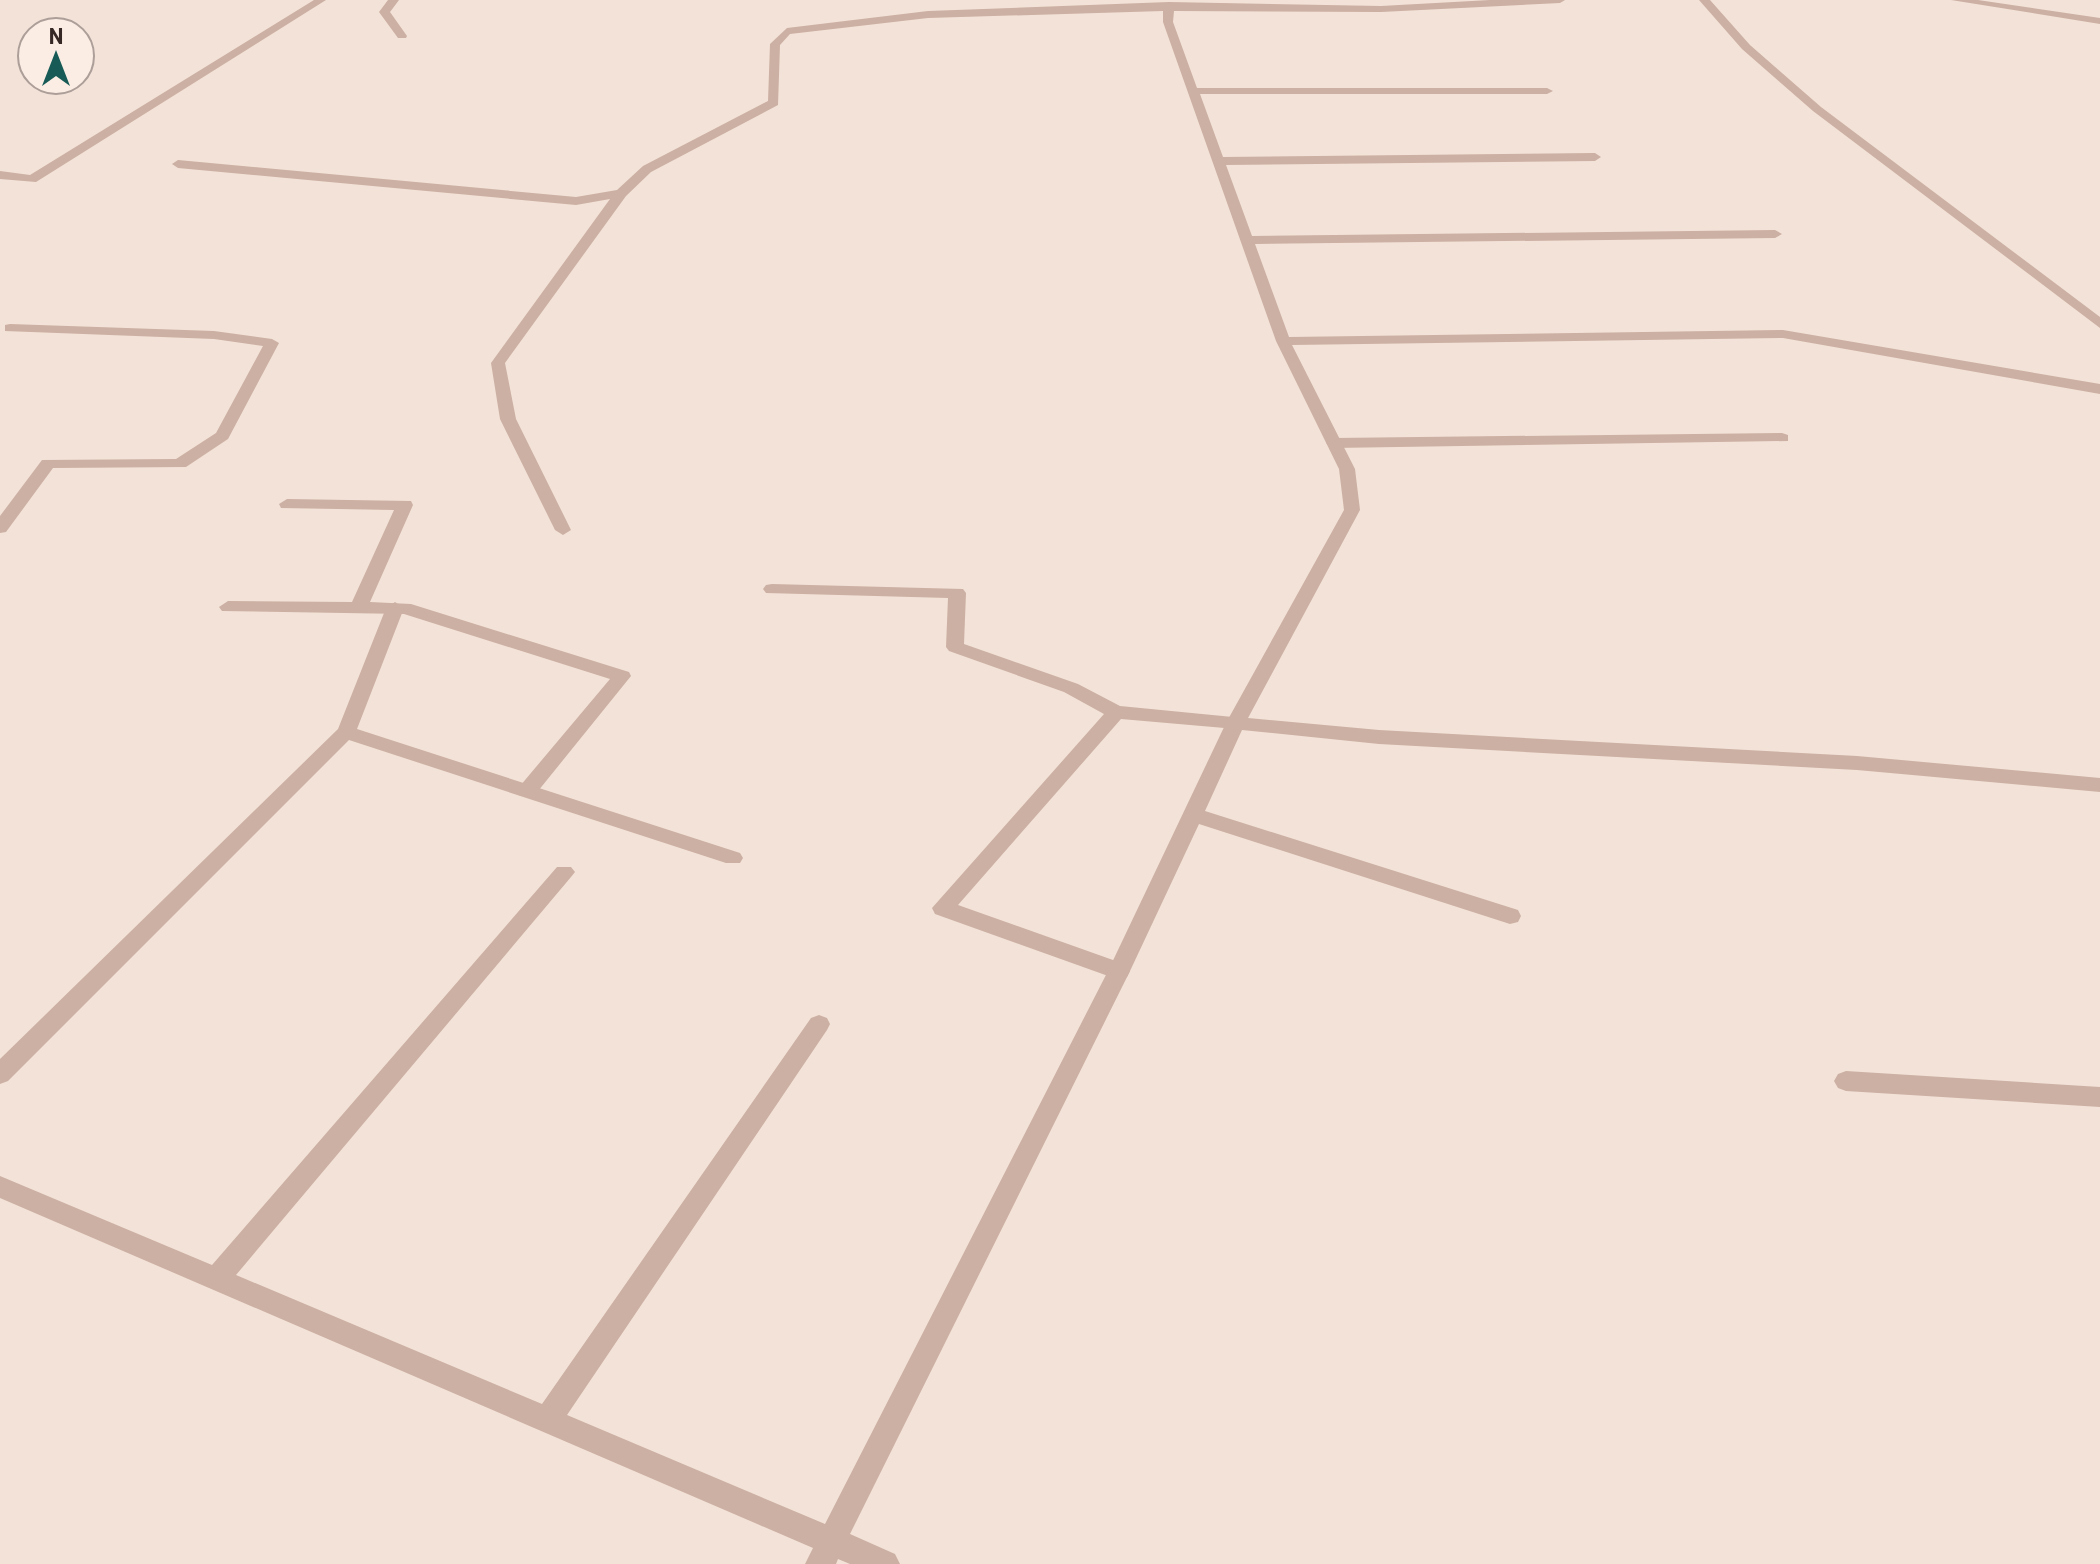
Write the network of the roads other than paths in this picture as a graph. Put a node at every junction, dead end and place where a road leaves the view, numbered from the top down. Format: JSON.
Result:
{"nodes":[{"id":1,"x":321,"y":0,"type":"edge"},
{"id":2,"x":394,"y":0,"type":"edge"},
{"id":3,"x":1560,"y":0,"type":"edge"},
{"id":4,"x":1704,"y":0,"type":"edge"},
{"id":5,"x":1956,"y":0,"type":"edge"},
{"id":6,"x":1150,"y":2,"type":"edge"},
{"id":7,"x":1169,"y":5,"type":"junction"},
{"id":8,"x":2100,"y":21,"type":"edge"},
{"id":9,"x":402,"y":36,"type":"dead end"},
{"id":10,"x":1193,"y":91,"type":"junction"},
{"id":11,"x":1547,"y":91,"type":"dead end"},
{"id":12,"x":1595,"y":157,"type":"dead end"},
{"id":13,"x":1218,"y":161,"type":"junction"},
{"id":14,"x":178,"y":164,"type":"dead end"},
{"id":15,"x":0,"y":175,"type":"edge"},
{"id":16,"x":621,"y":193,"type":"junction"},
{"id":17,"x":1775,"y":234,"type":"dead end"},
{"id":18,"x":1247,"y":240,"type":"junction"},
{"id":19,"x":2100,"y":324,"type":"edge"},
{"id":20,"x":10,"y":328,"type":"dead end"},
{"id":21,"x":1283,"y":341,"type":"junction"},
{"id":22,"x":2100,"y":389,"type":"edge"},
{"id":23,"x":1782,"y":438,"type":"dead end"},
{"id":24,"x":1334,"y":443,"type":"junction"},
{"id":25,"x":287,"y":504,"type":"dead end"},
{"id":26,"x":0,"y":528,"type":"edge"},
{"id":27,"x":563,"y":530,"type":"dead end"},
{"id":28,"x":772,"y":589,"type":"dead end"},
{"id":29,"x":228,"y":607,"type":"dead end"},
{"id":30,"x":358,"y":608,"type":"junction"},
{"id":31,"x":395,"y":608,"type":"junction"},
{"id":32,"x":1116,"y":712,"type":"junction"},
{"id":33,"x":1236,"y":723,"type":"junction"},
{"id":34,"x":346,"y":732,"type":"junction"},
{"id":35,"x":2100,"y":785,"type":"edge"},
{"id":36,"x":527,"y":791,"type":"junction"},
{"id":37,"x":1193,"y":815,"type":"junction"},
{"id":38,"x":733,"y":858,"type":"dead end"},
{"id":39,"x":564,"y":872,"type":"dead end"},
{"id":40,"x":1510,"y":916,"type":"dead end"},
{"id":41,"x":1119,"y":971,"type":"junction"},
{"id":42,"x":819,"y":1024,"type":"dead end"},
{"id":43,"x":0,"y":1074,"type":"edge"},
{"id":44,"x":1846,"y":1081,"type":"dead end"},
{"id":45,"x":2100,"y":1097,"type":"edge"},
{"id":46,"x":0,"y":1187,"type":"edge"},
{"id":47,"x":216,"y":1279,"type":"junction"},
{"id":48,"x":548,"y":1419,"type":"junction"},
{"id":49,"x":826,"y":1552,"type":"edge"},
{"id":50,"x":885,"y":1564,"type":"edge"}],
"edges":[{"from":1,"to":15,"type":"street"},
{"from":2,"to":9,"type":"street"},
{"from":3,"to":7,"type":"street"},
{"from":4,"to":19,"type":"street"},
{"from":5,"to":8,"type":"street"},
{"from":6,"to":7,"type":"street"},
{"from":6,"to":16,"type":"street"},
{"from":7,"to":10,"type":"street"},
{"from":10,"to":11,"type":"street"},
{"from":10,"to":13,"type":"street"},
{"from":12,"to":13,"type":"street"},
{"from":13,"to":18,"type":"street"},
{"from":14,"to":16,"type":"street"},
{"from":16,"to":27,"type":"street"},
{"from":17,"to":18,"type":"street"},
{"from":18,"to":21,"type":"street"},
{"from":20,"to":26,"type":"street"},
{"from":21,"to":22,"type":"street"},
{"from":21,"to":24,"type":"street"},
{"from":23,"to":24,"type":"street"},
{"from":24,"to":33,"type":"street"},
{"from":25,"to":30,"type":"street"},
{"from":28,"to":32,"type":"street"},
{"from":29,"to":30,"type":"street"},
{"from":30,"to":31,"type":"street"},
{"from":31,"to":34,"type":"street"},
{"from":31,"to":36,"type":"street"},
{"from":32,"to":33,"type":"street"},
{"from":32,"to":41,"type":"street"},
{"from":33,"to":35,"type":"street"},
{"from":33,"to":37,"type":"street"},
{"from":34,"to":36,"type":"street"},
{"from":34,"to":43,"type":"street"},
{"from":36,"to":38,"type":"street"},
{"from":37,"to":40,"type":"street"},
{"from":37,"to":41,"type":"street"},
{"from":39,"to":47,"type":"street"},
{"from":41,"to":49,"type":"street"},
{"from":42,"to":48,"type":"street"},
{"from":44,"to":45,"type":"street"},
{"from":46,"to":47,"type":"street"},
{"from":47,"to":48,"type":"street"},
{"from":48,"to":49,"type":"street"},
{"from":49,"to":50,"type":"street"}]}
